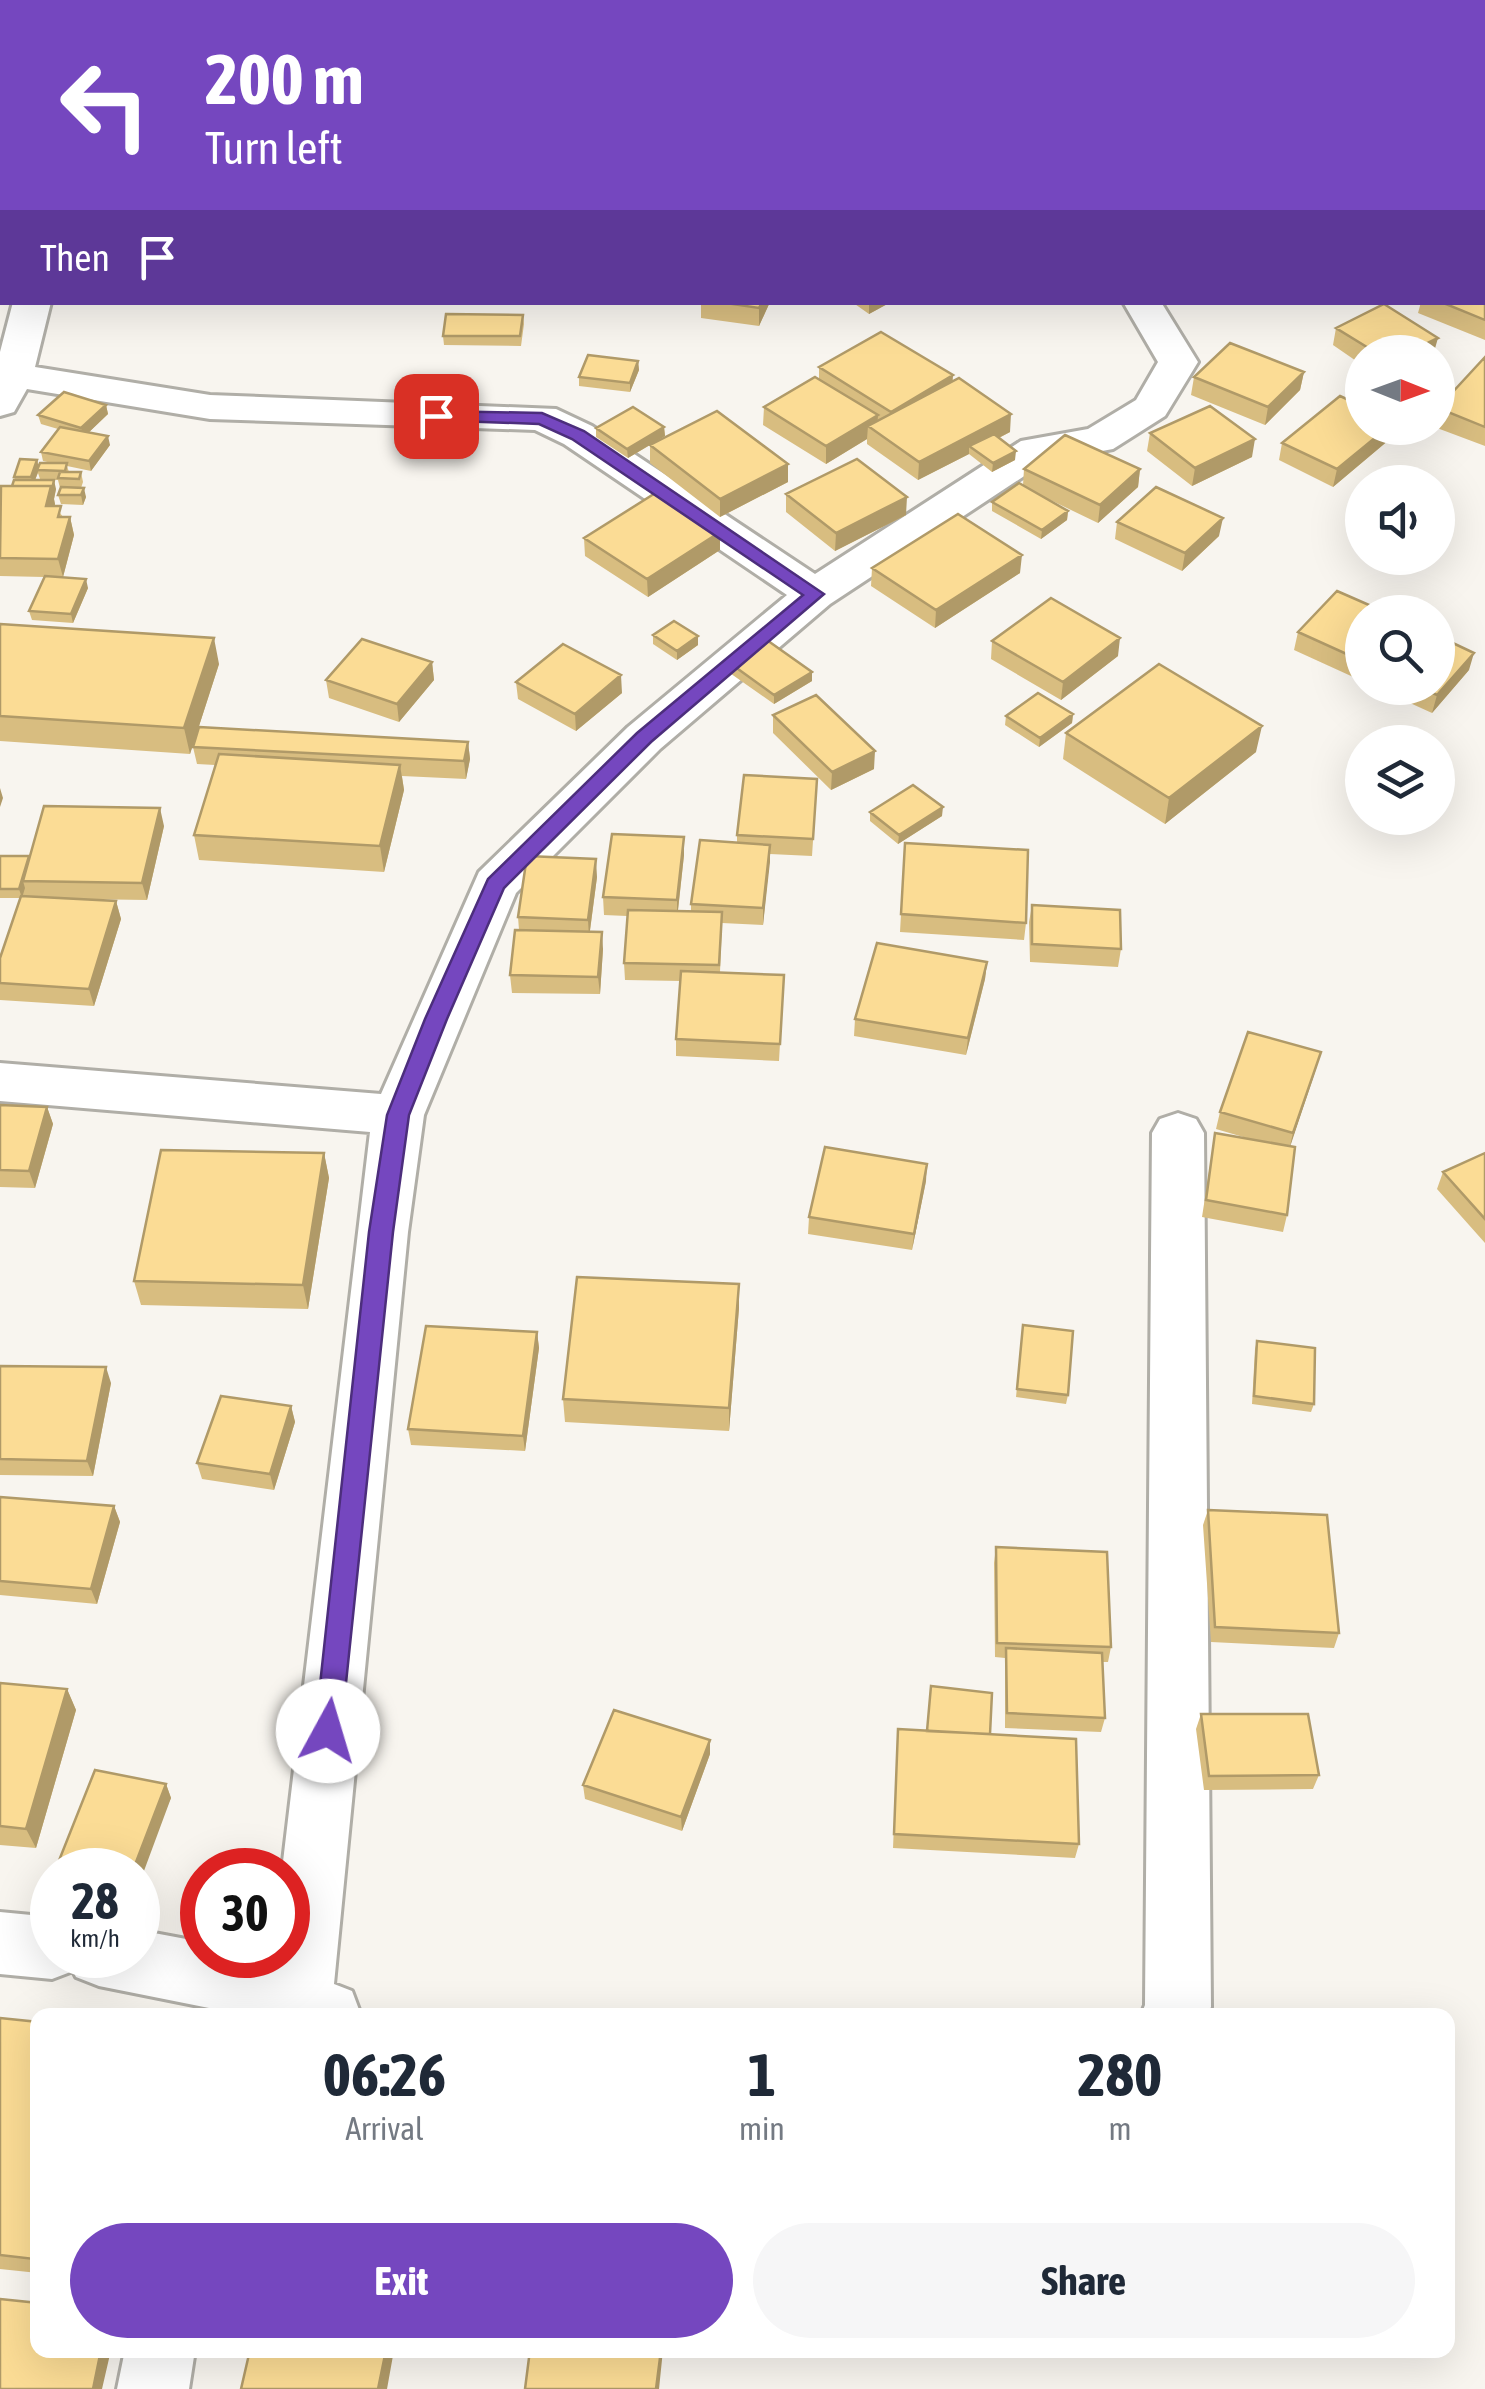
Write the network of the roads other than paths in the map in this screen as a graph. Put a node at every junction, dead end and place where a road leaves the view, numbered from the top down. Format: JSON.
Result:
{"nodes":[{"id":1,"x":31,"y":305,"type":"edge"},
{"id":2,"x":1144,"y":305,"type":"edge"},
{"id":3,"x":7,"y":389,"type":"edge"},
{"id":4,"x":815,"y":594,"type":"junction"},
{"id":5,"x":0,"y":1082,"type":"edge"},
{"id":6,"x":398,"y":1115,"type":"junction"},
{"id":7,"x":1178,"y":1133,"type":"dead end"},
{"id":8,"x":0,"y":1943,"type":"edge"},
{"id":9,"x":30,"y":1946,"type":"edge"},
{"id":10,"x":160,"y":1975,"type":"edge"},
{"id":11,"x":226,"y":1996,"type":"edge"},
{"id":12,"x":315,"y":2008,"type":"edge"},
{"id":13,"x":1178,"y":2008,"type":"edge"},
{"id":14,"x":159,"y":2358,"type":"edge"},
{"id":15,"x":153,"y":2389,"type":"edge"}],
"edges":[{"from":1,"to":3,"type":"street"},
{"from":2,"to":4,"type":"street"},
{"from":3,"to":4,"type":"street"},
{"from":4,"to":6,"type":"street"},
{"from":5,"to":6,"type":"street"},
{"from":6,"to":12,"type":"street"},
{"from":7,"to":13,"type":"street"},
{"from":8,"to":9,"type":"street"},
{"from":10,"to":11,"type":"street"},
{"from":11,"to":12,"type":"street"},
{"from":14,"to":15,"type":"street"}]}
